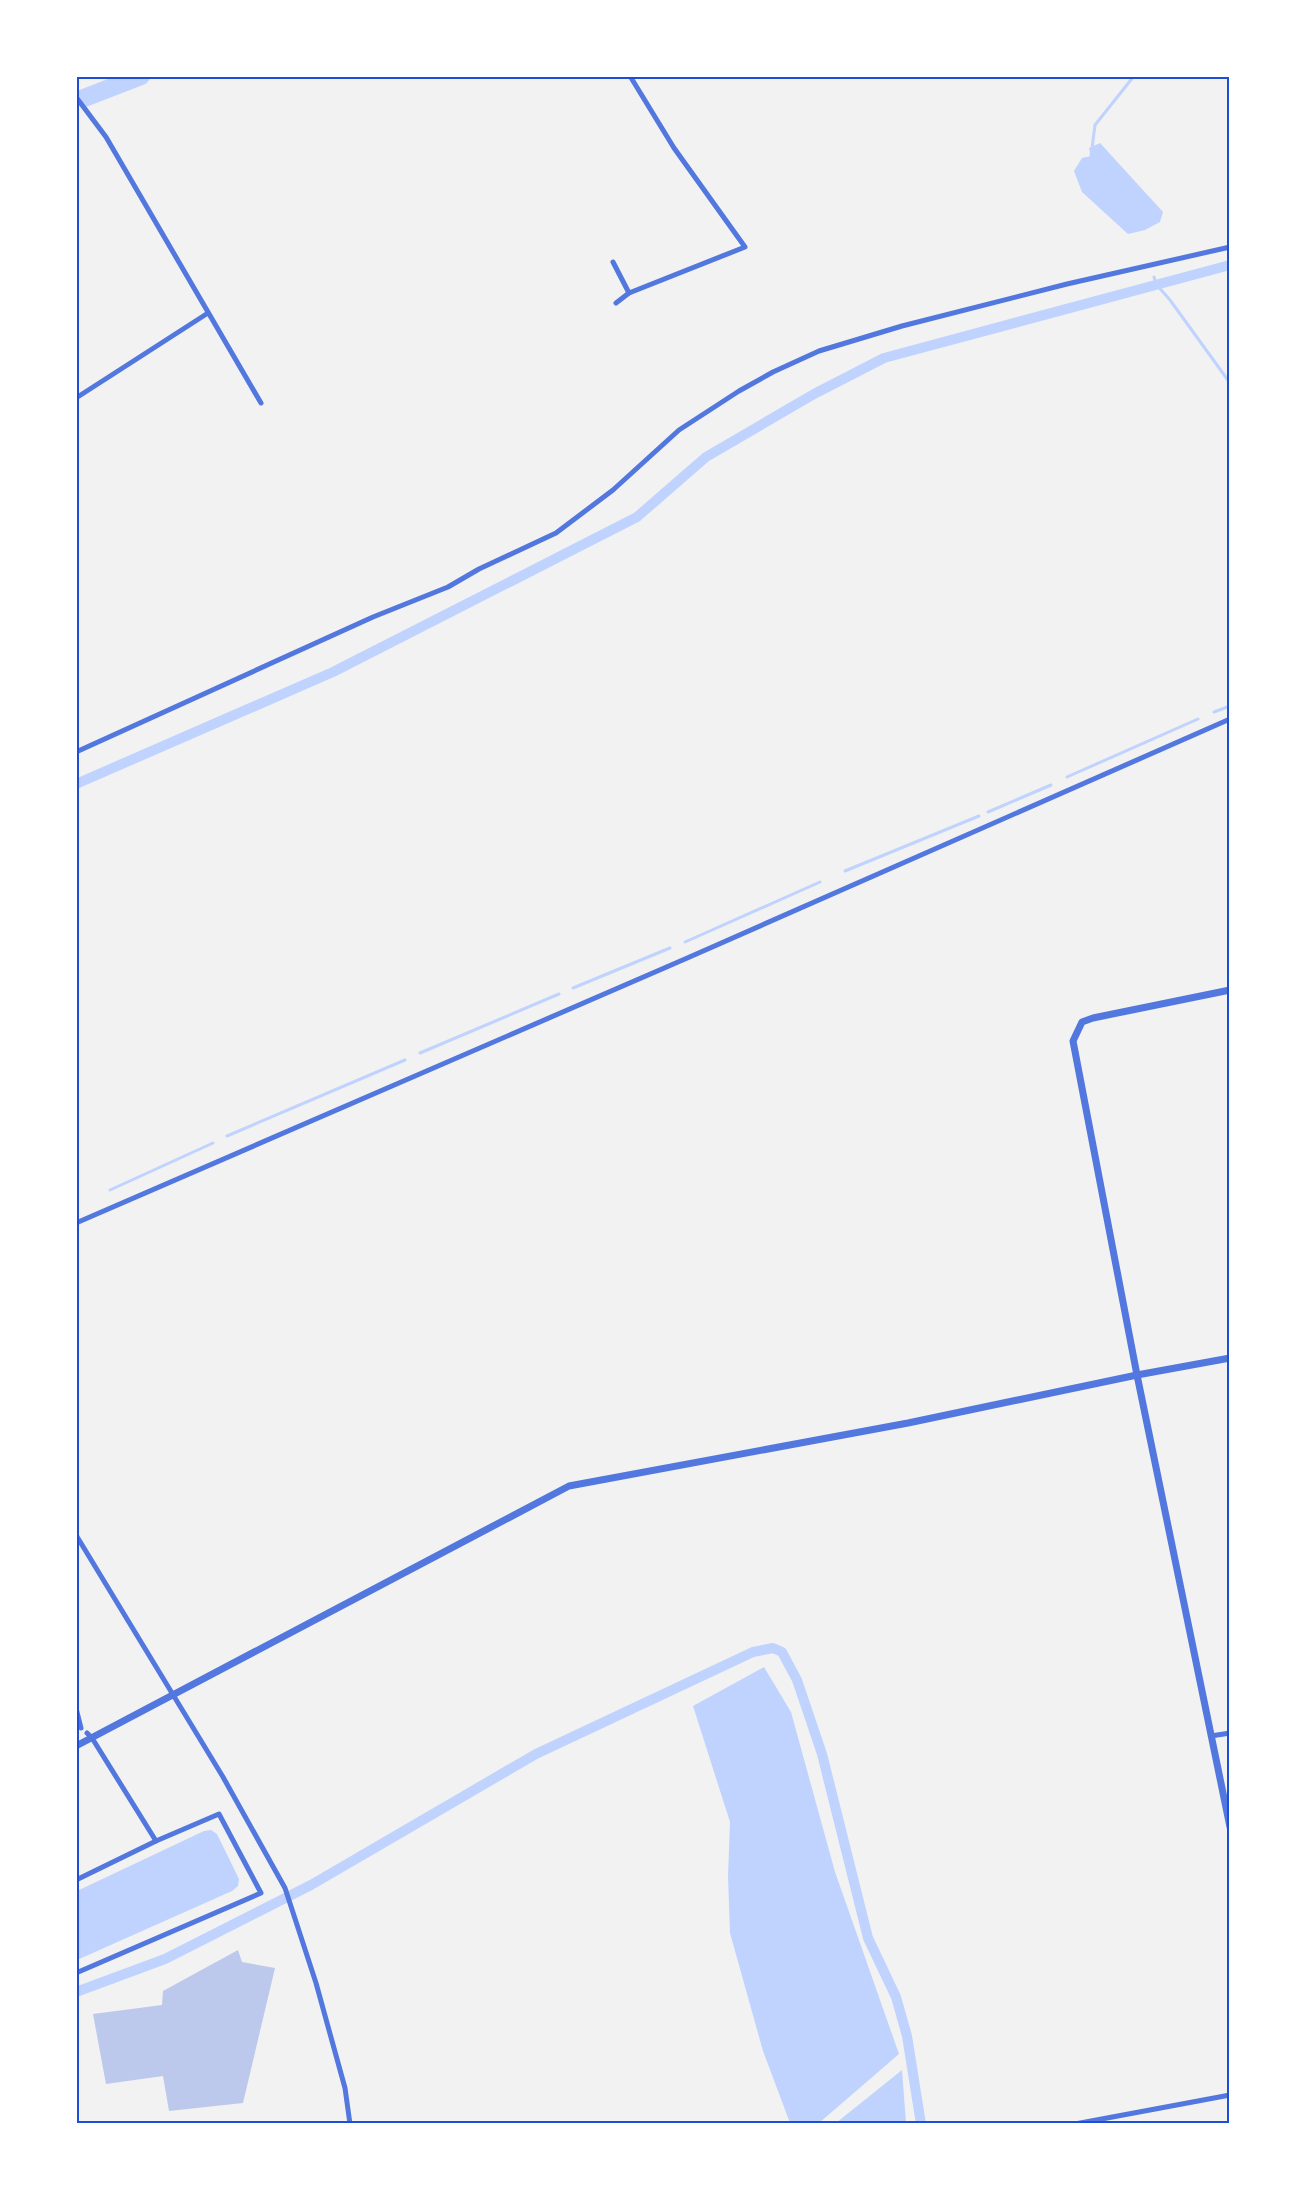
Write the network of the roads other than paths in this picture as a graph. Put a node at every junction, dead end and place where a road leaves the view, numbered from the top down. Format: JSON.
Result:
{"nodes":[{"id":1,"x":630,"y":76,"type":"edge"},
{"id":2,"x":76,"y":96,"type":"edge"},
{"id":3,"x":1230,"y":247,"type":"edge"},
{"id":4,"x":613,"y":262,"type":"dead end"},
{"id":5,"x":629,"y":293,"type":"junction"},
{"id":6,"x":616,"y":303,"type":"dead end"},
{"id":7,"x":208,"y":313,"type":"junction"},
{"id":8,"x":76,"y":398,"type":"edge"},
{"id":9,"x":261,"y":403,"type":"dead end"},
{"id":10,"x":1230,"y":719,"type":"edge"},
{"id":11,"x":76,"y":752,"type":"edge"},
{"id":12,"x":1230,"y":990,"type":"edge"},
{"id":13,"x":76,"y":1223,"type":"edge"},
{"id":14,"x":1230,"y":1358,"type":"edge"},
{"id":15,"x":1137,"y":1375,"type":"junction"},
{"id":16,"x":76,"y":1535,"type":"edge"},
{"id":17,"x":175,"y":1694,"type":"junction"},
{"id":18,"x":76,"y":1708,"type":"edge"},
{"id":19,"x":81,"y":1728,"type":"dead end"},
{"id":20,"x":1230,"y":1733,"type":"edge"},
{"id":21,"x":89,"y":1736,"type":"junction"},
{"id":22,"x":1211,"y":1736,"type":"junction"},
{"id":23,"x":76,"y":1746,"type":"edge"},
{"id":24,"x":1230,"y":1827,"type":"edge"},
{"id":25,"x":156,"y":1841,"type":"junction"},
{"id":26,"x":76,"y":1880,"type":"edge"},
{"id":27,"x":76,"y":1972,"type":"edge"},
{"id":28,"x":1230,"y":2095,"type":"edge"},
{"id":29,"x":350,"y":2124,"type":"edge"},
{"id":30,"x":1075,"y":2124,"type":"edge"}],
"edges":[{"from":1,"to":5,"type":"street"},
{"from":2,"to":7,"type":"street"},
{"from":3,"to":11,"type":"street"},
{"from":4,"to":5,"type":"street"},
{"from":5,"to":6,"type":"street"},
{"from":7,"to":8,"type":"street"},
{"from":7,"to":9,"type":"street"},
{"from":10,"to":13,"type":"street"},
{"from":12,"to":15,"type":"street"},
{"from":14,"to":15,"type":"street"},
{"from":15,"to":17,"type":"street"},
{"from":15,"to":22,"type":"street"},
{"from":16,"to":17,"type":"street"},
{"from":17,"to":21,"type":"street"},
{"from":17,"to":29,"type":"street"},
{"from":18,"to":19,"type":"street"},
{"from":20,"to":22,"type":"street"},
{"from":21,"to":23,"type":"street"},
{"from":21,"to":25,"type":"street"},
{"from":22,"to":24,"type":"street"},
{"from":25,"to":26,"type":"street"},
{"from":25,"to":27,"type":"street"},
{"from":28,"to":30,"type":"street"}]}
